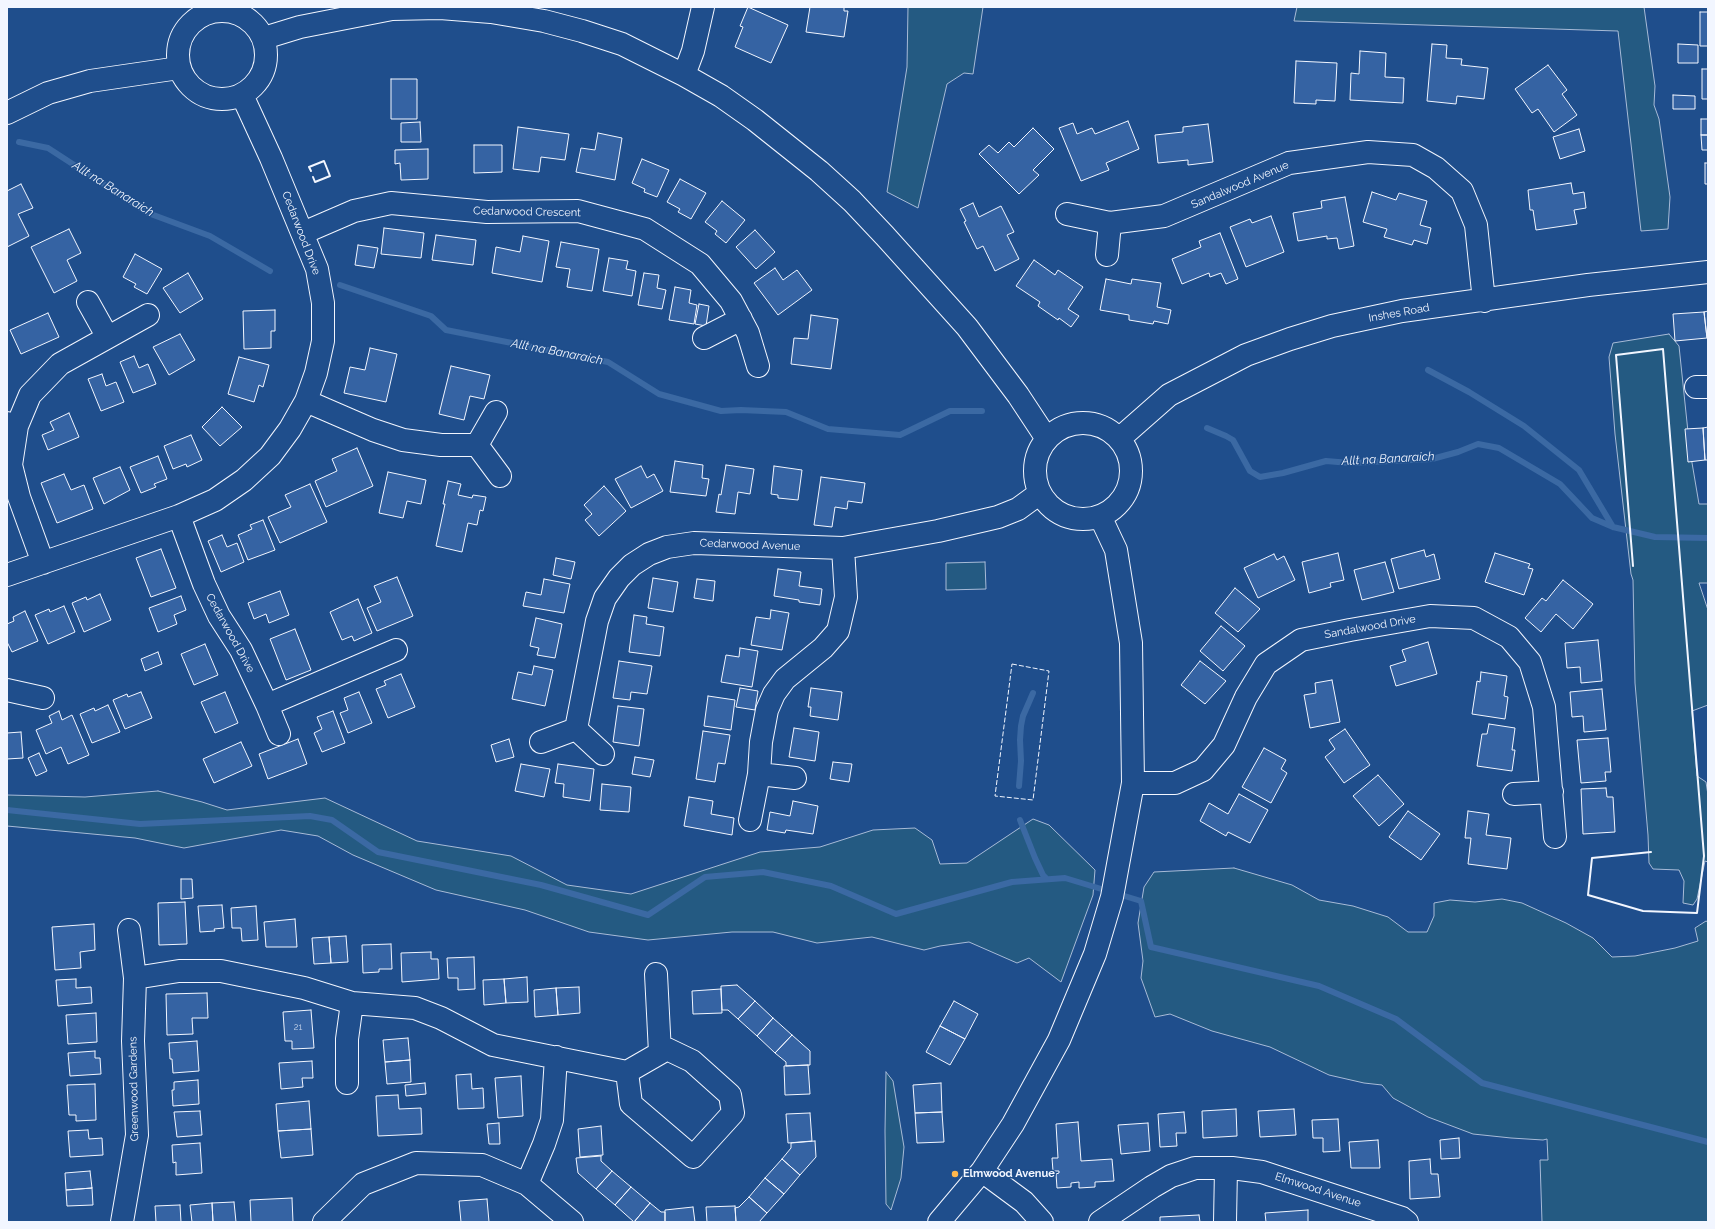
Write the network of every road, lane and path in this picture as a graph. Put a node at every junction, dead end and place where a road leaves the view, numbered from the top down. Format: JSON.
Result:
{"nodes":[{"id":1,"x":703,"y":7,"type":"edge"},
{"id":2,"x":264,"y":38,"type":"junction"},
{"id":3,"x":179,"y":68,"type":"junction"},
{"id":4,"x":684,"y":75,"type":"junction"},
{"id":5,"x":242,"y":95,"type":"junction"},
{"id":6,"x":7,"y":113,"type":"edge"},
{"id":7,"x":1066,"y":214,"type":"dead end"},
{"id":8,"x":1110,"y":223,"type":"junction"},
{"id":9,"x":303,"y":233,"type":"junction"},
{"id":10,"x":1107,"y":255,"type":"dead end"},
{"id":11,"x":1708,"y":272,"type":"edge"},
{"id":12,"x":1484,"y":301,"type":"junction"},
{"id":13,"x":88,"y":302,"type":"dead end"},
{"id":14,"x":148,"y":314,"type":"dead end"},
{"id":15,"x":741,"y":319,"type":"junction"},
{"id":16,"x":107,"y":336,"type":"junction"},
{"id":17,"x":704,"y":338,"type":"dead end"},
{"id":18,"x":758,"y":366,"type":"dead end"},
{"id":19,"x":306,"y":401,"type":"junction"},
{"id":20,"x":496,"y":412,"type":"dead end"},
{"id":21,"x":12,"y":425,"type":"edge"},
{"id":22,"x":1047,"y":439,"type":"junction"},
{"id":23,"x":1119,"y":439,"type":"junction"},
{"id":24,"x":478,"y":445,"type":"junction"},
{"id":25,"x":500,"y":476,"type":"dead end"},
{"id":26,"x":1040,"y":493,"type":"junction"},
{"id":27,"x":179,"y":516,"type":"junction"},
{"id":28,"x":1100,"y":516,"type":"junction"},
{"id":29,"x":843,"y":548,"type":"junction"},
{"id":30,"x":43,"y":563,"type":"junction"},
{"id":31,"x":7,"y":575,"type":"edge"},
{"id":32,"x":396,"y":650,"type":"dead end"},
{"id":33,"x":7,"y":690,"type":"edge"},
{"id":34,"x":43,"y":698,"type":"dead end"},
{"id":35,"x":267,"y":705,"type":"junction"},
{"id":36,"x":576,"y":729,"type":"junction"},
{"id":37,"x":279,"y":734,"type":"dead end"},
{"id":38,"x":541,"y":742,"type":"dead end"},
{"id":39,"x":603,"y":754,"type":"dead end"},
{"id":40,"x":759,"y":774,"type":"junction"},
{"id":41,"x":795,"y":778,"type":"dead end"},
{"id":42,"x":1132,"y":783,"type":"junction"},
{"id":43,"x":1552,"y":792,"type":"junction"},
{"id":44,"x":1514,"y":794,"type":"dead end"},
{"id":45,"x":750,"y":820,"type":"dead end"},
{"id":46,"x":1555,"y":837,"type":"dead end"},
{"id":47,"x":129,"y":930,"type":"dead end"},
{"id":48,"x":656,"y":974,"type":"dead end"},
{"id":49,"x":135,"y":978,"type":"junction"},
{"id":50,"x":352,"y":1003,"type":"junction"},
{"id":51,"x":660,"y":1053,"type":"junction"},
{"id":52,"x":556,"y":1057,"type":"junction"},
{"id":53,"x":627,"y":1072,"type":"junction"},
{"id":54,"x":347,"y":1083,"type":"dead end"},
{"id":55,"x":1226,"y":1168,"type":"junction"},
{"id":56,"x":982,"y":1171,"type":"junction"},
{"id":57,"x":527,"y":1184,"type":"junction"},
{"id":58,"x":122,"y":1222,"type":"edge"},
{"id":59,"x":324,"y":1222,"type":"edge"},
{"id":60,"x":572,"y":1222,"type":"edge"},
{"id":61,"x":939,"y":1222,"type":"edge"},
{"id":62,"x":1042,"y":1222,"type":"edge"},
{"id":63,"x":1100,"y":1222,"type":"edge"},
{"id":64,"x":1225,"y":1222,"type":"edge"},
{"id":65,"x":1407,"y":1222,"type":"edge"}],
"edges":[{"from":1,"to":4,"type":"street"},
{"from":2,"to":3,"type":"street"},
{"from":2,"to":4,"type":"street"},
{"from":2,"to":5,"type":"street"},
{"from":3,"to":5,"type":"street"},
{"from":3,"to":6,"type":"street"},
{"from":4,"to":22,"type":"street"},
{"from":5,"to":9,"type":"street","name":"Cedarwood Drive"},
{"from":7,"to":8,"type":"street","name":"Sandalwood Avenue"},
{"from":8,"to":10,"type":"street"},
{"from":8,"to":12,"type":"street","name":"Sandalwood Avenue"},
{"from":9,"to":15,"type":"street","name":"Cedarwood Crescent"},
{"from":9,"to":19,"type":"street","name":"Cedarwood Drive"},
{"from":11,"to":12,"type":"street","name":"Inshes Road"},
{"from":12,"to":23,"type":"street","name":"Inshes Road"},
{"from":13,"to":16,"type":"street"},
{"from":14,"to":16,"type":"street"},
{"from":15,"to":17,"type":"street"},
{"from":15,"to":18,"type":"street","name":"Cedarwood Crescent"},
{"from":16,"to":21,"type":"street"},
{"from":19,"to":24,"type":"street"},
{"from":19,"to":27,"type":"street","name":"Cedarwood Drive"},
{"from":20,"to":24,"type":"street"},
{"from":21,"to":30,"type":"street"},
{"from":22,"to":23,"type":"street"},
{"from":22,"to":26,"type":"street"},
{"from":23,"to":28,"type":"street"},
{"from":24,"to":25,"type":"street"},
{"from":26,"to":28,"type":"street"},
{"from":26,"to":29,"type":"street","name":"Cedarwood Avenue"},
{"from":27,"to":30,"type":"street","name":"Cedarwood Drive"},
{"from":27,"to":35,"type":"street","name":"Cedarwood Drive"},
{"from":28,"to":42,"type":"street"},
{"from":29,"to":36,"type":"street","name":"Cedarwood Avenue"},
{"from":29,"to":40,"type":"street"},
{"from":30,"to":31,"type":"street","name":"Cedarwood Drive"},
{"from":32,"to":35,"type":"street"},
{"from":33,"to":34,"type":"street"},
{"from":35,"to":37,"type":"street","name":"Cedarwood Drive"},
{"from":36,"to":38,"type":"street"},
{"from":36,"to":39,"type":"street"},
{"from":40,"to":41,"type":"street"},
{"from":40,"to":45,"type":"street"},
{"from":42,"to":43,"type":"street","name":"Sandalwood Drive"},
{"from":42,"to":56,"type":"street"},
{"from":43,"to":44,"type":"street"},
{"from":43,"to":46,"type":"street","name":"Sandalwood Drive"},
{"from":47,"to":49,"type":"street","name":"Greenwood Gardens"},
{"from":48,"to":51,"type":"street"},
{"from":49,"to":50,"type":"street"},
{"from":49,"to":58,"type":"street","name":"Greenwood Gardens"},
{"from":50,"to":52,"type":"street"},
{"from":50,"to":54,"type":"street"},
{"from":51,"to":53,"type":"street"},
{"from":51,"to":53,"type":"street"},
{"from":52,"to":53,"type":"street"},
{"from":52,"to":57,"type":"street"},
{"from":55,"to":63,"type":"street","name":"Elmwood Avenue"},
{"from":55,"to":64,"type":"street"},
{"from":55,"to":65,"type":"street","name":"Elmwood Avenue"},
{"from":56,"to":61,"type":"street"},
{"from":56,"to":62,"type":"street"},
{"from":57,"to":59,"type":"street"},
{"from":57,"to":60,"type":"street"}]}
